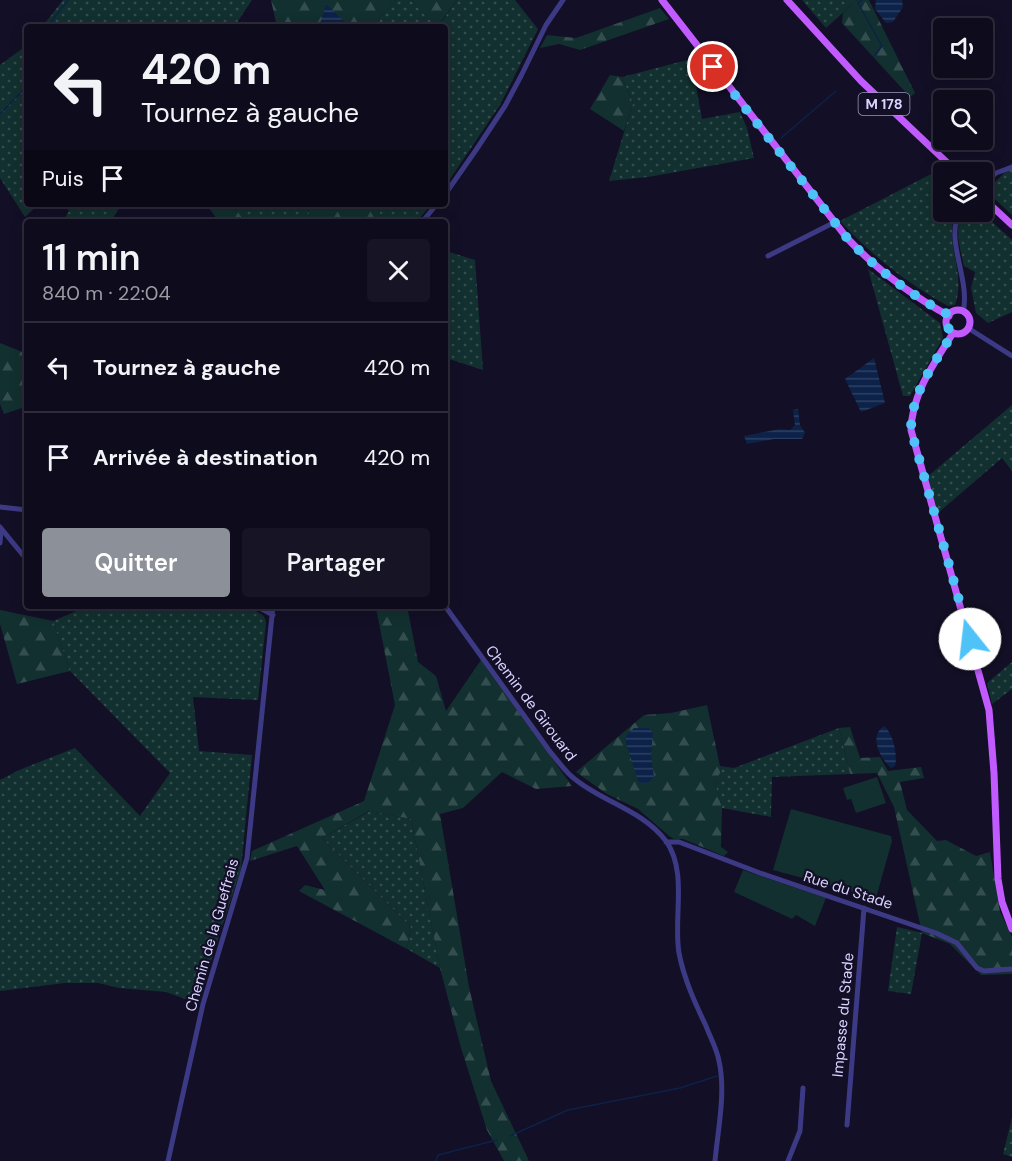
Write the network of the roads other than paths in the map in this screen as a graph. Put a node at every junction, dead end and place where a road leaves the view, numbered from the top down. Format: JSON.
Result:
{"nodes":[{"id":1,"x":563,"y":0,"type":"edge"},
{"id":2,"x":662,"y":0,"type":"edge"},
{"id":3,"x":787,"y":0,"type":"edge"},
{"id":4,"x":946,"y":162,"type":"edge"},
{"id":5,"x":1012,"y":167,"type":"edge"},
{"id":6,"x":993,"y":175,"type":"edge"},
{"id":7,"x":448,"y":190,"type":"edge"},
{"id":8,"x":434,"y":207,"type":"edge"},
{"id":9,"x":993,"y":207,"type":"edge"},
{"id":10,"x":424,"y":219,"type":"edge"},
{"id":11,"x":956,"y":222,"type":"edge"},
{"id":12,"x":833,"y":223,"type":"junction"},
{"id":13,"x":1012,"y":225,"type":"edge"},
{"id":14,"x":768,"y":256,"type":"dead end"},
{"id":15,"x":963,"y":312,"type":"junction"},
{"id":16,"x":949,"y":315,"type":"junction"},
{"id":17,"x":968,"y":328,"type":"junction"},
{"id":18,"x":953,"y":333,"type":"junction"},
{"id":19,"x":1012,"y":356,"type":"edge"},
{"id":20,"x":2,"y":509,"type":"edge"},
{"id":21,"x":24,"y":510,"type":"edge"},
{"id":22,"x":0,"y":528,"type":"edge"},
{"id":23,"x":0,"y":543,"type":"edge"},
{"id":24,"x":24,"y":556,"type":"edge"},
{"id":25,"x":262,"y":609,"type":"edge"},
{"id":26,"x":273,"y":609,"type":"edge"},
{"id":27,"x":447,"y":609,"type":"edge"},
{"id":28,"x":273,"y":615,"type":"junction"},
{"id":29,"x":666,"y":842,"type":"junction"},
{"id":30,"x":864,"y":908,"type":"junction"},
{"id":31,"x":1012,"y":929,"type":"edge"},
{"id":32,"x":1012,"y":969,"type":"edge"},
{"id":33,"x":802,"y":1088,"type":"dead end"},
{"id":34,"x":847,"y":1125,"type":"dead end"},
{"id":35,"x":168,"y":1161,"type":"edge"},
{"id":36,"x":715,"y":1161,"type":"edge"},
{"id":37,"x":788,"y":1161,"type":"edge"}],
"edges":[{"from":1,"to":7,"type":"street"},
{"from":2,"to":12,"type":"main road"},
{"from":3,"to":4,"type":"main road","number":"M 178"},
{"from":5,"to":6,"type":"street"},
{"from":8,"to":10,"type":"street"},
{"from":9,"to":13,"type":"main road"},
{"from":11,"to":15,"type":"street"},
{"from":12,"to":14,"type":"street"},
{"from":12,"to":16,"type":"main road"},
{"from":15,"to":16,"type":"main road"},
{"from":15,"to":17,"type":"main road"},
{"from":16,"to":18,"type":"main road"},
{"from":17,"to":18,"type":"main road"},
{"from":17,"to":19,"type":"street"},
{"from":18,"to":31,"type":"main road"},
{"from":20,"to":21,"type":"street"},
{"from":22,"to":23,"type":"street"},
{"from":22,"to":24,"type":"street"},
{"from":25,"to":28,"type":"street"},
{"from":26,"to":28,"type":"street","name":"Chemin de la Gueffrais"},
{"from":27,"to":29,"type":"street","name":"Chemin de Girouard"},
{"from":28,"to":35,"type":"street","name":"Chemin de la Gueffrais"},
{"from":29,"to":30,"type":"street","name":"Rue du Stade"},
{"from":29,"to":36,"type":"street","name":"Chemin de Girouard"},
{"from":30,"to":32,"type":"street","name":"Rue du Stade"},
{"from":30,"to":34,"type":"street","name":"Impasse du Stade"},
{"from":33,"to":37,"type":"street"}]}
